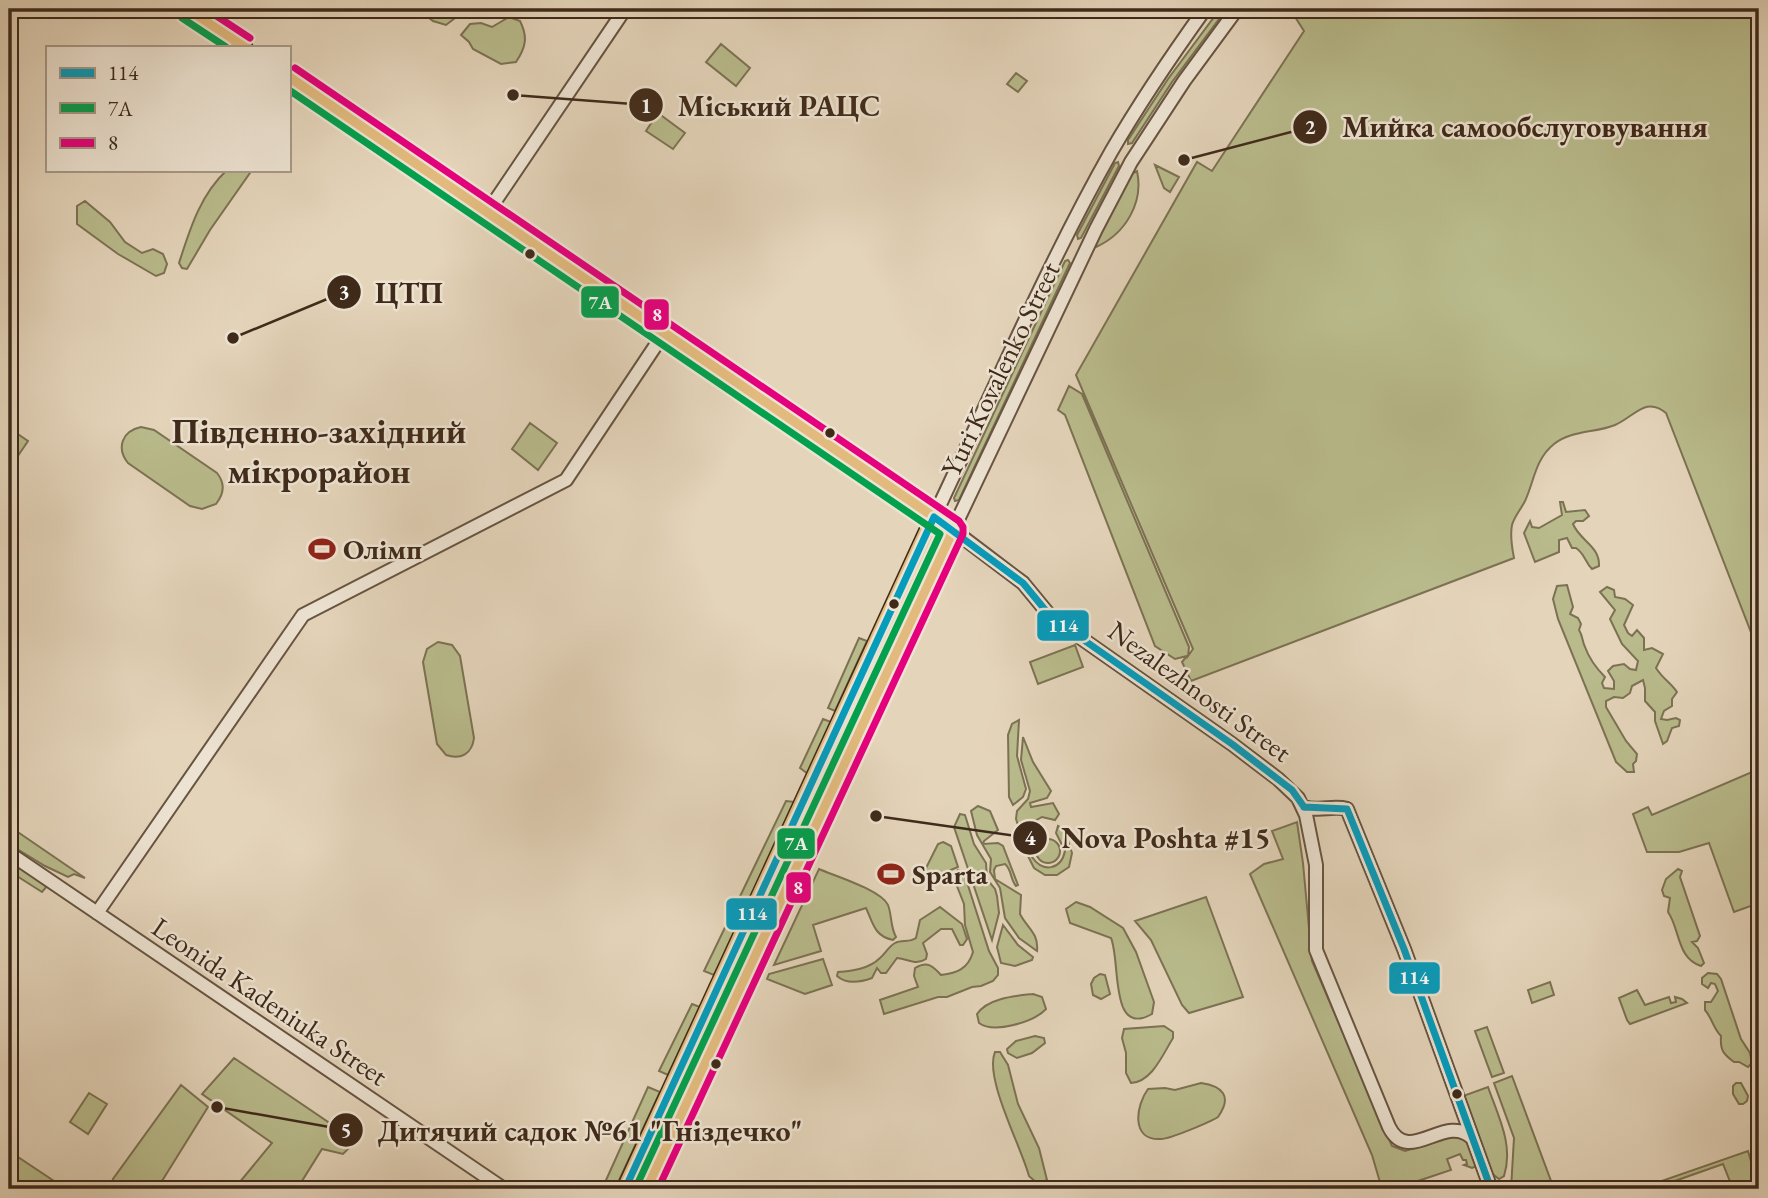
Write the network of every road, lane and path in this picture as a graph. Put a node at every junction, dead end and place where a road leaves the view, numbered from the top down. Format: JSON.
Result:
{"nodes":[{"id":1,"x":188,"y":9,"type":"edge"},
{"id":2,"x":615,"y":9,"type":"edge"},
{"id":3,"x":625,"y":9,"type":"edge"},
{"id":4,"x":1205,"y":9,"type":"edge"},
{"id":5,"x":1237,"y":9,"type":"edge"},
{"id":6,"x":243,"y":46,"type":"edge"},
{"id":7,"x":290,"y":78,"type":"edge"},
{"id":8,"x":484,"y":210,"type":"junction"},
{"id":9,"x":664,"y":333,"type":"junction"},
{"id":10,"x":934,"y":517,"type":"junction"},
{"id":11,"x":953,"y":530,"type":"junction"},
{"id":12,"x":1304,"y":807,"type":"junction"},
{"id":13,"x":9,"y":853,"type":"edge"},
{"id":14,"x":97,"y":913,"type":"junction"},
{"id":15,"x":1472,"y":1138,"type":"junction"},
{"id":16,"x":504,"y":1189,"type":"edge"},
{"id":17,"x":625,"y":1189,"type":"edge"},
{"id":18,"x":647,"y":1189,"type":"edge"},
{"id":19,"x":1491,"y":1189,"type":"edge"}],
"edges":[{"from":1,"to":6,"type":"main road"},
{"from":2,"to":8,"type":"street"},
{"from":3,"to":8,"type":"street"},
{"from":4,"to":10,"type":"street","name":"Yuri Kovalenko Street"},
{"from":5,"to":11,"type":"street","name":"Yuri Kovalenko Street"},
{"from":7,"to":8,"type":"main road","name":"Nezalezhnosti Street"},
{"from":8,"to":9,"type":"main road","name":"Nezalezhnosti Street"},
{"from":9,"to":10,"type":"main road","name":"Nezalezhnosti Street"},
{"from":9,"to":14,"type":"street"},
{"from":10,"to":11,"type":"main road","name":"Nezalezhnosti Street"},
{"from":10,"to":17,"type":"main road","name":"Yuri Kovalenko Street"},
{"from":11,"to":12,"type":"street","name":"Nezalezhnosti Street"},
{"from":11,"to":18,"type":"main road","name":"Yuri Kovalenko Street"},
{"from":12,"to":15,"type":"street"},
{"from":12,"to":15,"type":"street"},
{"from":13,"to":14,"type":"street","name":"Leonida Kadeniuka Street"},
{"from":14,"to":16,"type":"street","name":"Leonida Kadeniuka Street"},
{"from":15,"to":19,"type":"street"}]}
